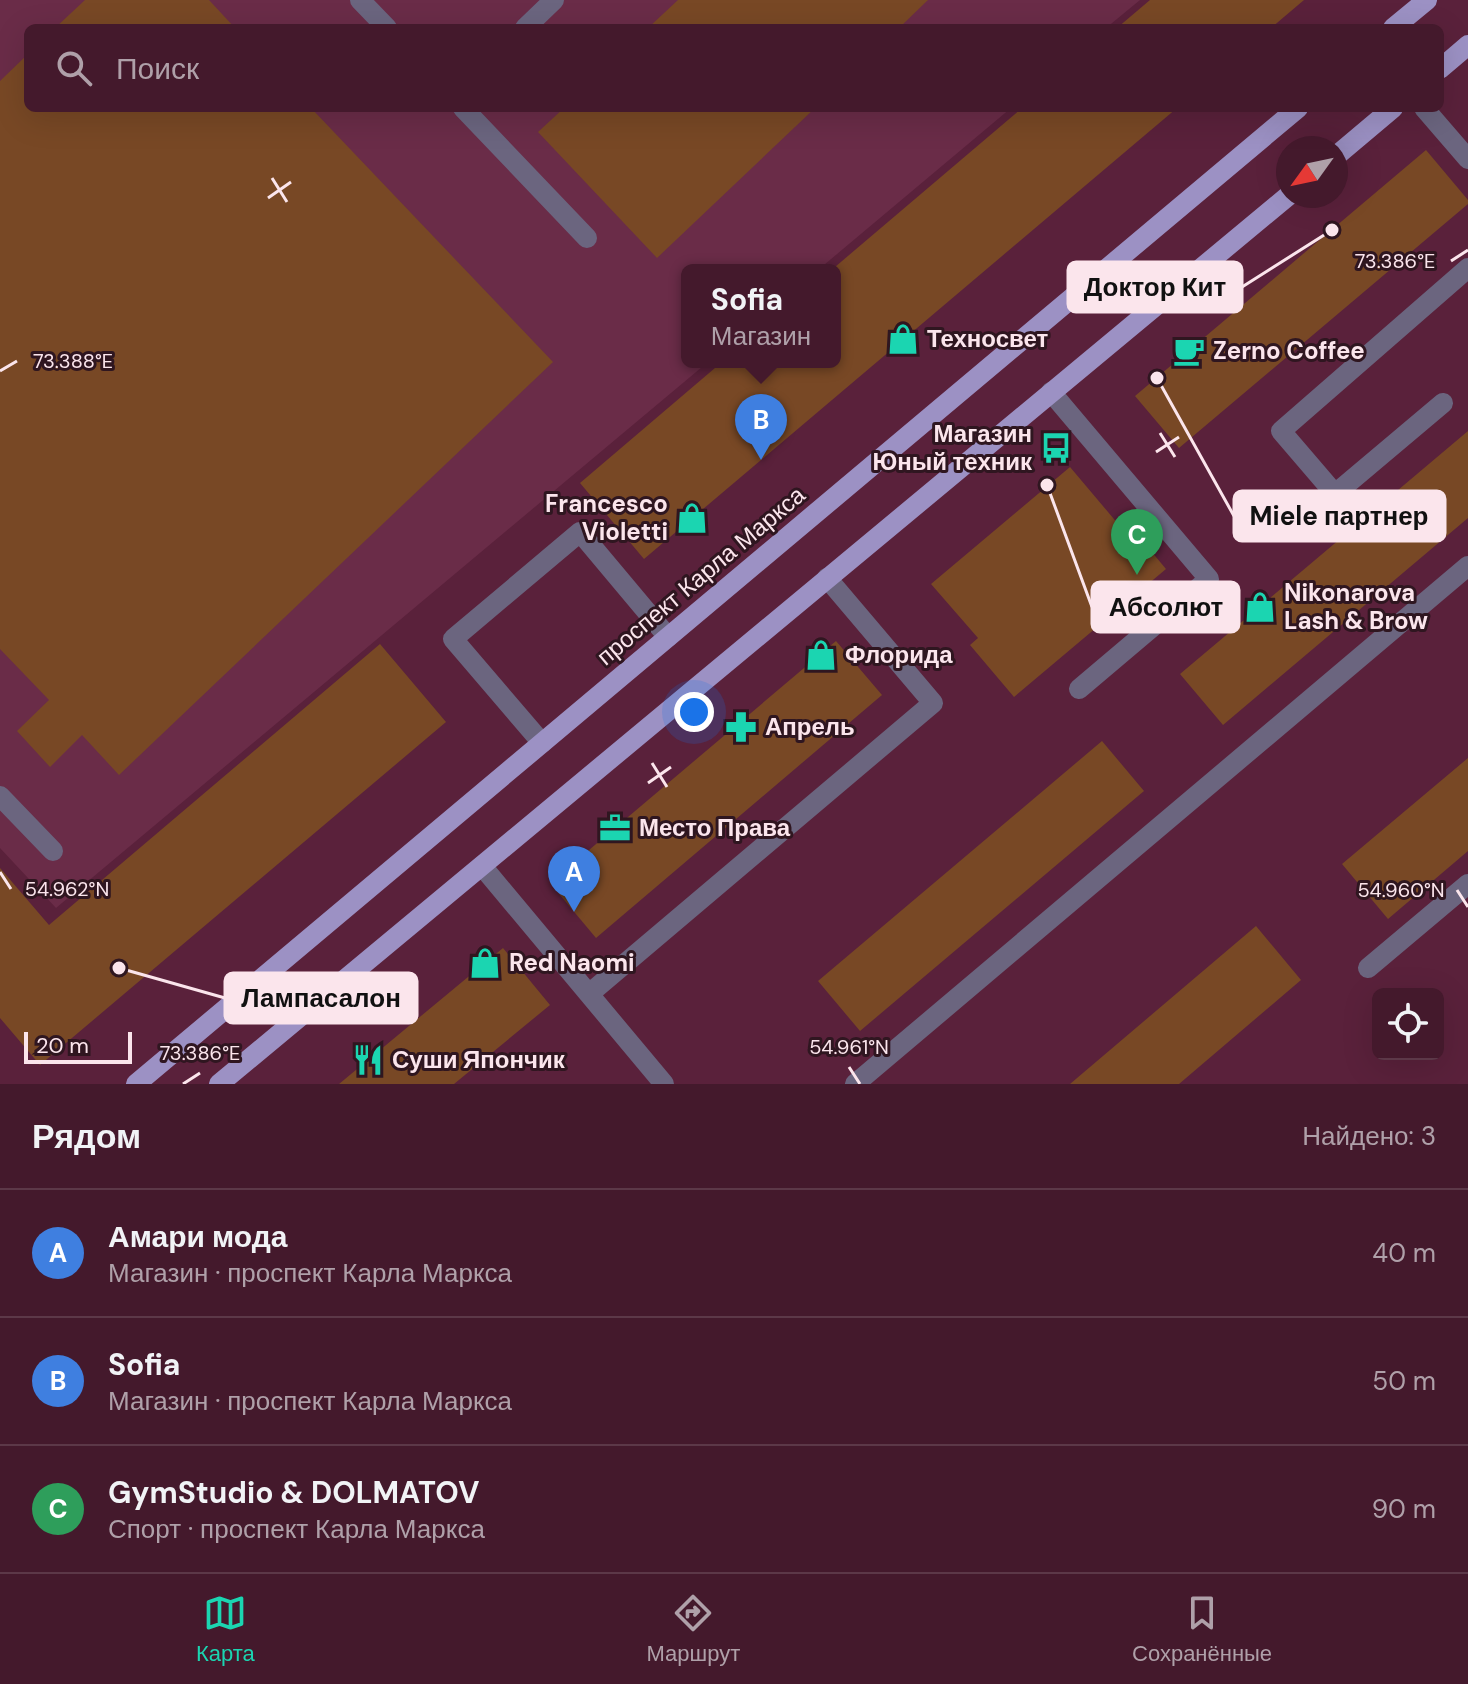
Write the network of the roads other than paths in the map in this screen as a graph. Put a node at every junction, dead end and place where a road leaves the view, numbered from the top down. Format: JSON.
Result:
{"nodes":[{"id":1,"x":360,"y":0,"type":"edge"},
{"id":2,"x":554,"y":0,"type":"edge"},
{"id":3,"x":1427,"y":0,"type":"edge"},
{"id":4,"x":383,"y":24,"type":"edge"},
{"id":5,"x":529,"y":24,"type":"edge"},
{"id":6,"x":1398,"y":24,"type":"edge"},
{"id":7,"x":1468,"y":45,"type":"edge"},
{"id":8,"x":1444,"y":66,"type":"edge"},
{"id":9,"x":467,"y":112,"type":"edge"},
{"id":10,"x":1293,"y":112,"type":"edge"},
{"id":11,"x":1388,"y":112,"type":"edge"},
{"id":12,"x":1427,"y":112,"type":"edge"},
{"id":13,"x":1348,"y":146,"type":"edge"},
{"id":14,"x":1468,"y":159,"type":"edge"},
{"id":15,"x":1276,"y":206,"type":"edge"},
{"id":16,"x":587,"y":238,"type":"dead end"},
{"id":17,"x":1468,"y":268,"type":"edge"},
{"id":18,"x":1051,"y":392,"type":"junction"},
{"id":19,"x":1443,"y":403,"type":"dead end"},
{"id":20,"x":1468,"y":566,"type":"edge"},
{"id":21,"x":827,"y":578,"type":"junction"},
{"id":22,"x":668,"y":637,"type":"junction"},
{"id":23,"x":1079,"y":689,"type":"dead end"},
{"id":24,"x":542,"y":743,"type":"junction"},
{"id":25,"x":0,"y":796,"type":"edge"},
{"id":26,"x":53,"y":851,"type":"dead end"},
{"id":27,"x":482,"y":866,"type":"junction"},
{"id":28,"x":1468,"y":884,"type":"edge"},
{"id":29,"x":1368,"y":968,"type":"dead end"},
{"id":30,"x":589,"y":994,"type":"junction"},
{"id":31,"x":654,"y":1081,"type":"edge"},
{"id":32,"x":136,"y":1084,"type":"edge"},
{"id":33,"x":219,"y":1084,"type":"edge"},
{"id":34,"x":855,"y":1084,"type":"edge"}],
"edges":[{"from":1,"to":4,"type":"lane"},
{"from":2,"to":5,"type":"lane"},
{"from":3,"to":6,"type":"main road"},
{"from":7,"to":8,"type":"main road"},
{"from":9,"to":16,"type":"lane"},
{"from":10,"to":22,"type":"main road","name":"проспект Карла Маркса"},
{"from":11,"to":13,"type":"main road"},
{"from":12,"to":14,"type":"lane"},
{"from":15,"to":18,"type":"main road"},
{"from":17,"to":19,"type":"lane"},
{"from":18,"to":21,"type":"main road"},
{"from":18,"to":23,"type":"lane"},
{"from":20,"to":34,"type":"lane"},
{"from":21,"to":27,"type":"main road"},
{"from":21,"to":30,"type":"lane"},
{"from":22,"to":24,"type":"main road","name":"проспект Карла Маркса"},
{"from":22,"to":24,"type":"lane"},
{"from":24,"to":32,"type":"main road","name":"проспект Карла Маркса"},
{"from":25,"to":26,"type":"lane"},
{"from":27,"to":30,"type":"lane"},
{"from":27,"to":33,"type":"main road"},
{"from":28,"to":29,"type":"lane"},
{"from":30,"to":31,"type":"lane"}]}
